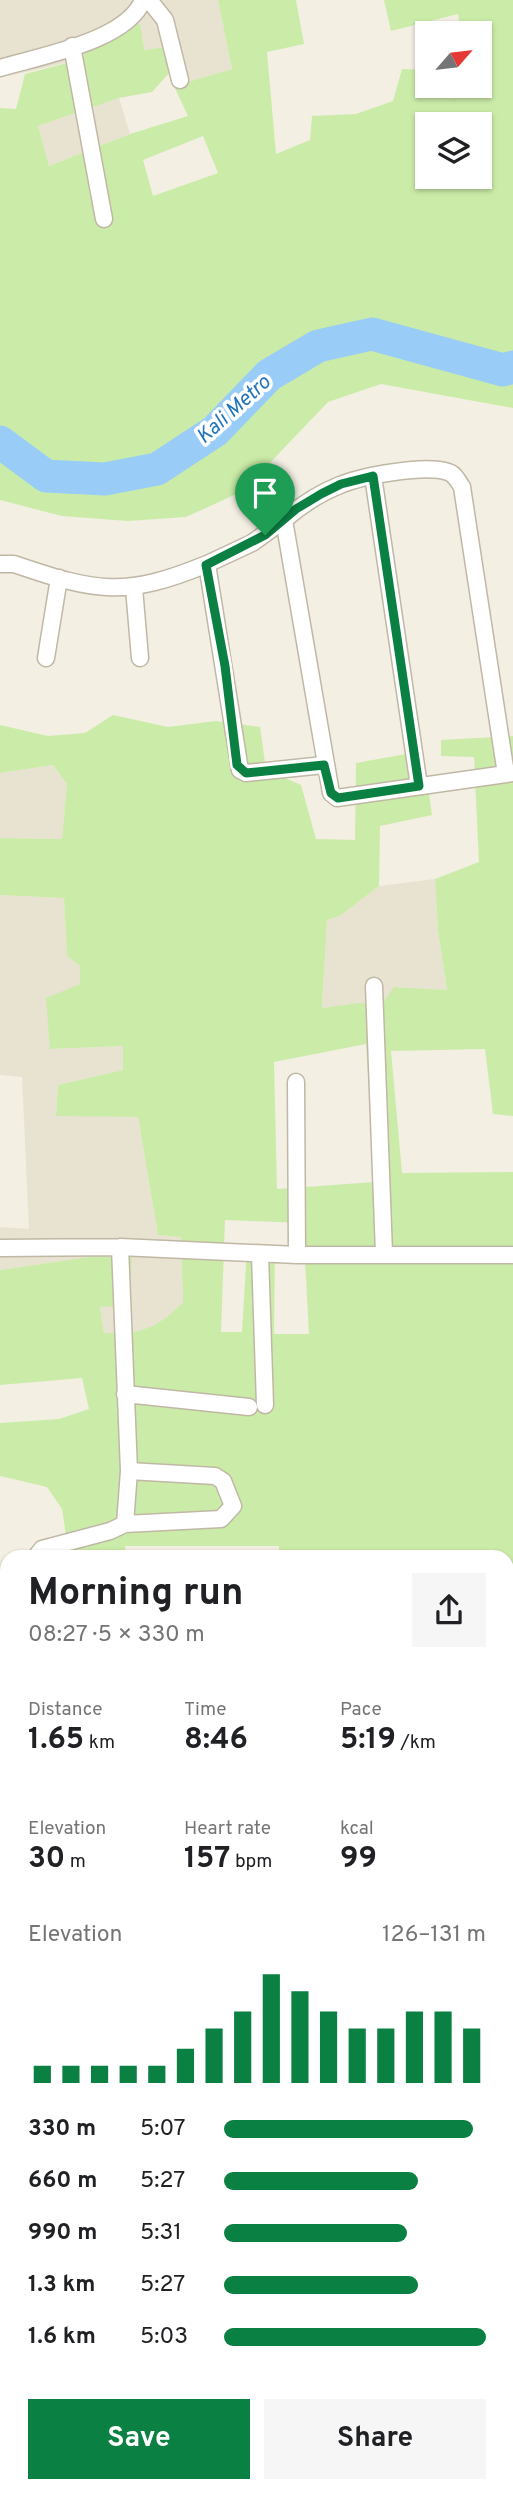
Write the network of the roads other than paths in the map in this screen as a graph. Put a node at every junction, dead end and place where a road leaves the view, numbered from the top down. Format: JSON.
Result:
{"nodes":[{"id":1,"x":142,"y":0,"type":"edge"},
{"id":2,"x":149,"y":0,"type":"edge"},
{"id":3,"x":72,"y":46,"type":"junction"},
{"id":4,"x":0,"y":68,"type":"edge"},
{"id":5,"x":180,"y":80,"type":"dead end"},
{"id":6,"x":104,"y":219,"type":"dead end"},
{"id":7,"x":373,"y":476,"type":"junction"},
{"id":8,"x":284,"y":520,"type":"junction"},
{"id":9,"x":0,"y":564,"type":"edge"},
{"id":10,"x":206,"y":565,"type":"junction"},
{"id":11,"x":59,"y":578,"type":"junction"},
{"id":12,"x":134,"y":588,"type":"junction"},
{"id":13,"x":46,"y":658,"type":"dead end"},
{"id":14,"x":140,"y":658,"type":"dead end"},
{"id":15,"x":324,"y":765,"type":"junction"},
{"id":16,"x":510,"y":774,"type":"edge"},
{"id":17,"x":419,"y":786,"type":"junction"},
{"id":18,"x":374,"y":986,"type":"dead end"},
{"id":19,"x":296,"y":1082,"type":"dead end"},
{"id":20,"x":120,"y":1247,"type":"junction"},
{"id":21,"x":0,"y":1248,"type":"edge"},
{"id":22,"x":384,"y":1253,"type":"junction"},
{"id":23,"x":260,"y":1254,"type":"junction"},
{"id":24,"x":297,"y":1255,"type":"junction"},
{"id":25,"x":513,"y":1255,"type":"edge"},
{"id":26,"x":125,"y":1394,"type":"junction"},
{"id":27,"x":129,"y":1471,"type":"junction"},
{"id":28,"x":125,"y":1524,"type":"junction"},
{"id":29,"x":41,"y":1550,"type":"edge"}],
"edges":[{"from":1,"to":3,"type":"street"},
{"from":2,"to":5,"type":"street"},
{"from":3,"to":4,"type":"street"},
{"from":3,"to":6,"type":"street"},
{"from":7,"to":8,"type":"street"},
{"from":7,"to":16,"type":"street"},
{"from":7,"to":17,"type":"street"},
{"from":8,"to":10,"type":"street"},
{"from":8,"to":15,"type":"street"},
{"from":9,"to":11,"type":"street"},
{"from":10,"to":12,"type":"street"},
{"from":10,"to":15,"type":"street"},
{"from":11,"to":12,"type":"street"},
{"from":11,"to":13,"type":"street"},
{"from":12,"to":14,"type":"street"},
{"from":15,"to":17,"type":"street"},
{"from":16,"to":17,"type":"street"},
{"from":18,"to":22,"type":"street"},
{"from":19,"to":24,"type":"street"},
{"from":20,"to":21,"type":"street"},
{"from":20,"to":23,"type":"street"},
{"from":20,"to":26,"type":"street"},
{"from":22,"to":24,"type":"street"},
{"from":22,"to":25,"type":"street"},
{"from":23,"to":24,"type":"street"},
{"from":23,"to":26,"type":"street"},
{"from":26,"to":27,"type":"street"},
{"from":27,"to":28,"type":"street"},
{"from":27,"to":28,"type":"street"},
{"from":28,"to":29,"type":"street"}]}
